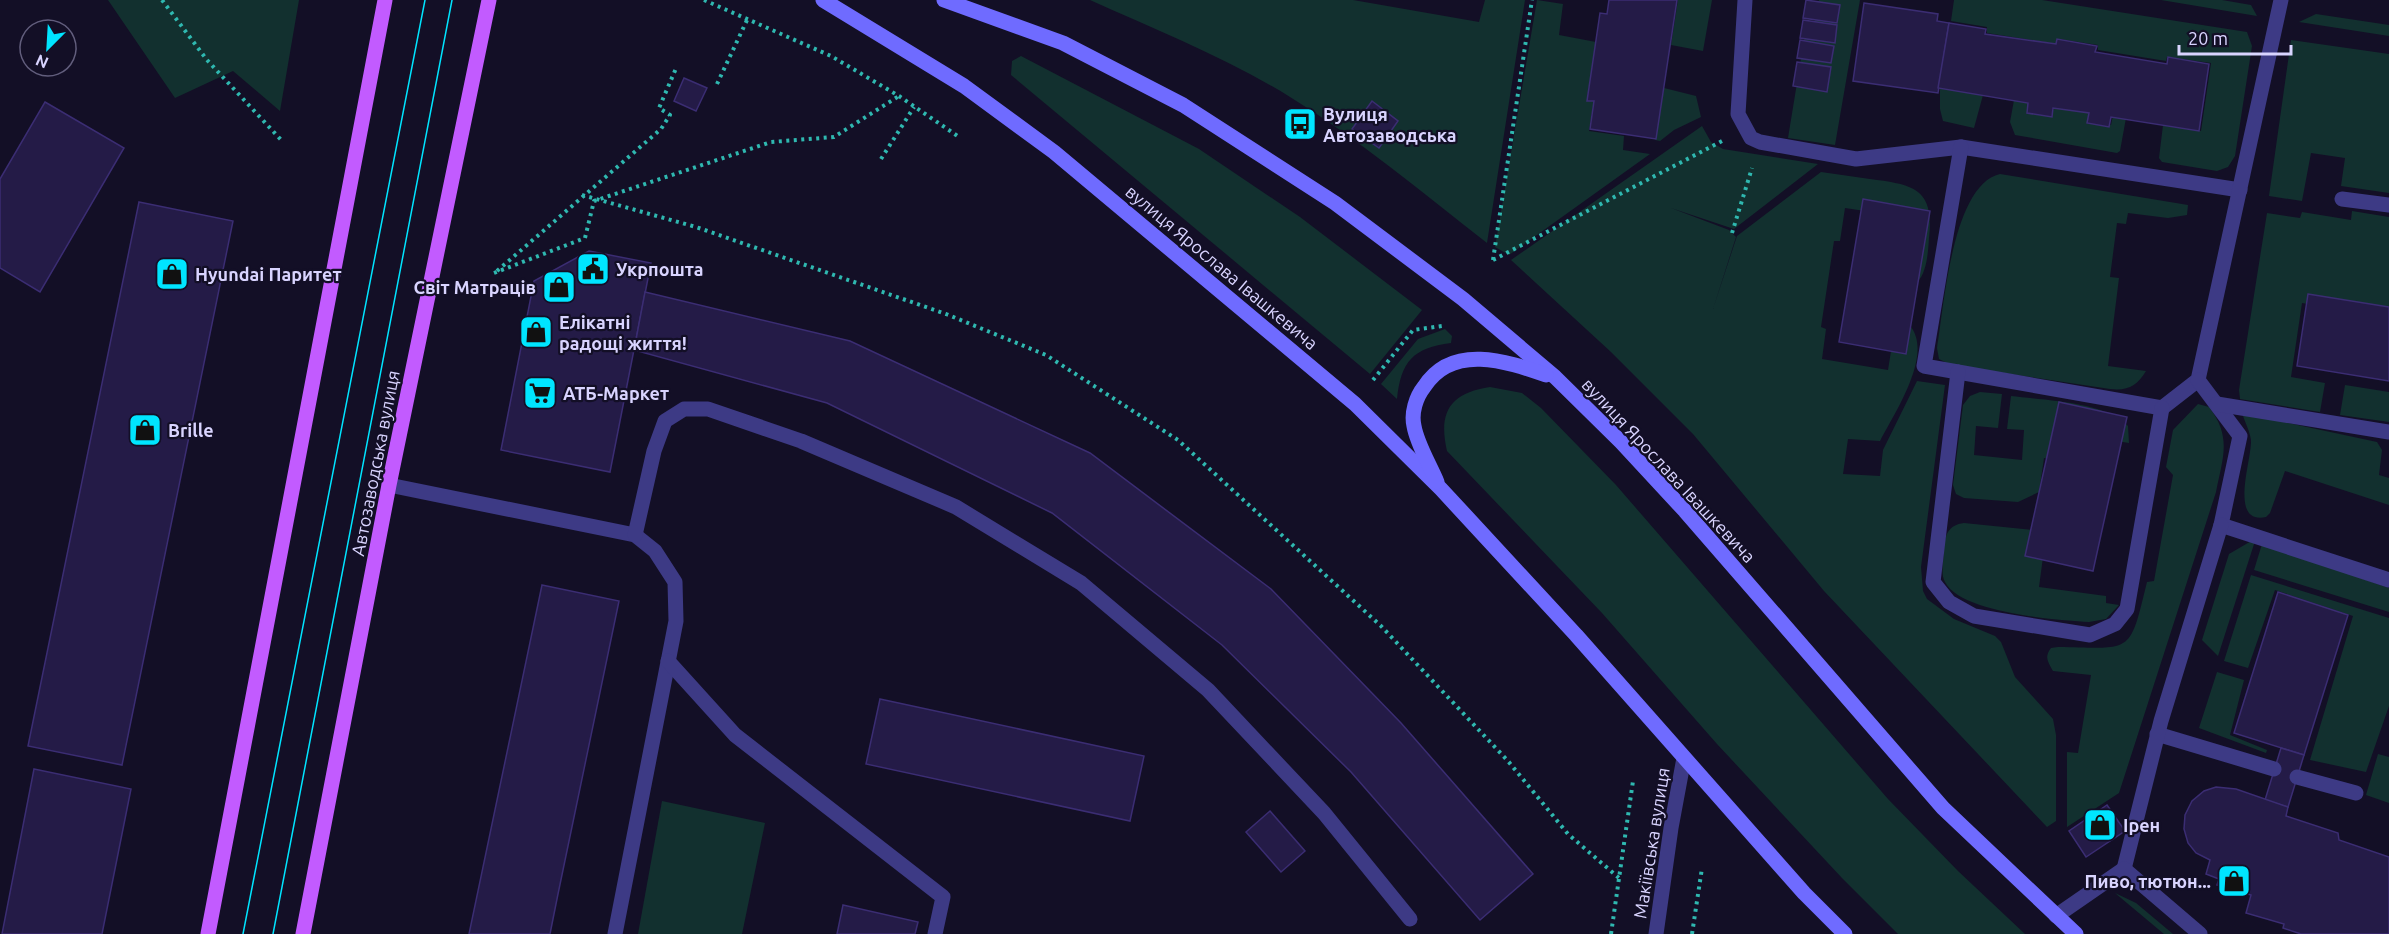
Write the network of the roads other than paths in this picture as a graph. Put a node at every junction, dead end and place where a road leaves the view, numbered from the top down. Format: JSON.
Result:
{"nodes":[{"id":1,"x":385,"y":0,"type":"edge"},
{"id":2,"x":489,"y":0,"type":"edge"},
{"id":3,"x":823,"y":0,"type":"edge"},
{"id":4,"x":944,"y":0,"type":"edge"},
{"id":5,"x":1745,"y":0,"type":"edge"},
{"id":6,"x":2281,"y":0,"type":"edge"},
{"id":7,"x":1961,"y":147,"type":"junction"},
{"id":8,"x":2240,"y":190,"type":"junction"},
{"id":9,"x":2342,"y":199,"type":"dead end"},
{"id":10,"x":2389,"y":205,"type":"edge"},
{"id":11,"x":1958,"y":372,"type":"junction"},
{"id":12,"x":1555,"y":377,"type":"junction"},
{"id":13,"x":2198,"y":380,"type":"junction"},
{"id":14,"x":2217,"y":404,"type":"junction"},
{"id":15,"x":2162,"y":408,"type":"junction"},
{"id":16,"x":2389,"y":432,"type":"edge"},
{"id":17,"x":389,"y":485,"type":"junction"},
{"id":18,"x":1440,"y":489,"type":"junction"},
{"id":19,"x":2221,"y":525,"type":"junction"},
{"id":20,"x":635,"y":535,"type":"junction"},
{"id":21,"x":2389,"y":580,"type":"edge"},
{"id":22,"x":668,"y":661,"type":"junction"},
{"id":23,"x":2157,"y":734,"type":"junction"},
{"id":24,"x":1684,"y":758,"type":"junction"},
{"id":25,"x":2274,"y":769,"type":"dead end"},
{"id":26,"x":2297,"y":777,"type":"dead end"},
{"id":27,"x":2356,"y":793,"type":"dead end"},
{"id":28,"x":2124,"y":869,"type":"junction"},
{"id":29,"x":2056,"y":916,"type":"junction"},
{"id":30,"x":1410,"y":919,"type":"dead end"},
{"id":31,"x":208,"y":934,"type":"edge"},
{"id":32,"x":303,"y":934,"type":"edge"},
{"id":33,"x":615,"y":934,"type":"edge"},
{"id":34,"x":935,"y":934,"type":"edge"},
{"id":35,"x":1656,"y":934,"type":"edge"},
{"id":36,"x":1845,"y":934,"type":"edge"},
{"id":37,"x":2076,"y":934,"type":"edge"},
{"id":38,"x":2200,"y":934,"type":"edge"}],
"edges":[{"from":1,"to":31,"type":"main road"},
{"from":2,"to":17,"type":"main road","name":"Автозаводська вулиця"},
{"from":3,"to":18,"type":"main road","name":"вулиця Ярослава Івашкевича"},
{"from":4,"to":12,"type":"main road","name":"вулиця Ярослава Івашкевича"},
{"from":5,"to":7,"type":"street"},
{"from":6,"to":8,"type":"street"},
{"from":7,"to":8,"type":"street"},
{"from":7,"to":11,"type":"street"},
{"from":8,"to":13,"type":"street"},
{"from":9,"to":10,"type":"street"},
{"from":11,"to":15,"type":"street"},
{"from":11,"to":15,"type":"street"},
{"from":12,"to":18,"type":"main road"},
{"from":12,"to":29,"type":"main road","name":"вулиця Ярослава Івашкевича"},
{"from":13,"to":14,"type":"street"},
{"from":13,"to":15,"type":"street"},
{"from":14,"to":16,"type":"street"},
{"from":14,"to":19,"type":"street"},
{"from":17,"to":20,"type":"street"},
{"from":17,"to":32,"type":"main road","name":"Автозаводська вулиця"},
{"from":18,"to":24,"type":"main road","name":"вулиця Ярослава Івашкевича"},
{"from":19,"to":21,"type":"street"},
{"from":19,"to":23,"type":"street"},
{"from":20,"to":22,"type":"street"},
{"from":20,"to":30,"type":"street"},
{"from":22,"to":33,"type":"street"},
{"from":22,"to":34,"type":"street"},
{"from":23,"to":25,"type":"street"},
{"from":23,"to":28,"type":"street"},
{"from":24,"to":35,"type":"street","name":"Макіївська вулиця"},
{"from":24,"to":36,"type":"main road","name":"вулиця Ярослава Івашкевича"},
{"from":26,"to":27,"type":"street"},
{"from":28,"to":29,"type":"street"},
{"from":28,"to":38,"type":"street"},
{"from":29,"to":37,"type":"main road","name":"вулиця Ярослава Івашкевича"}]}
